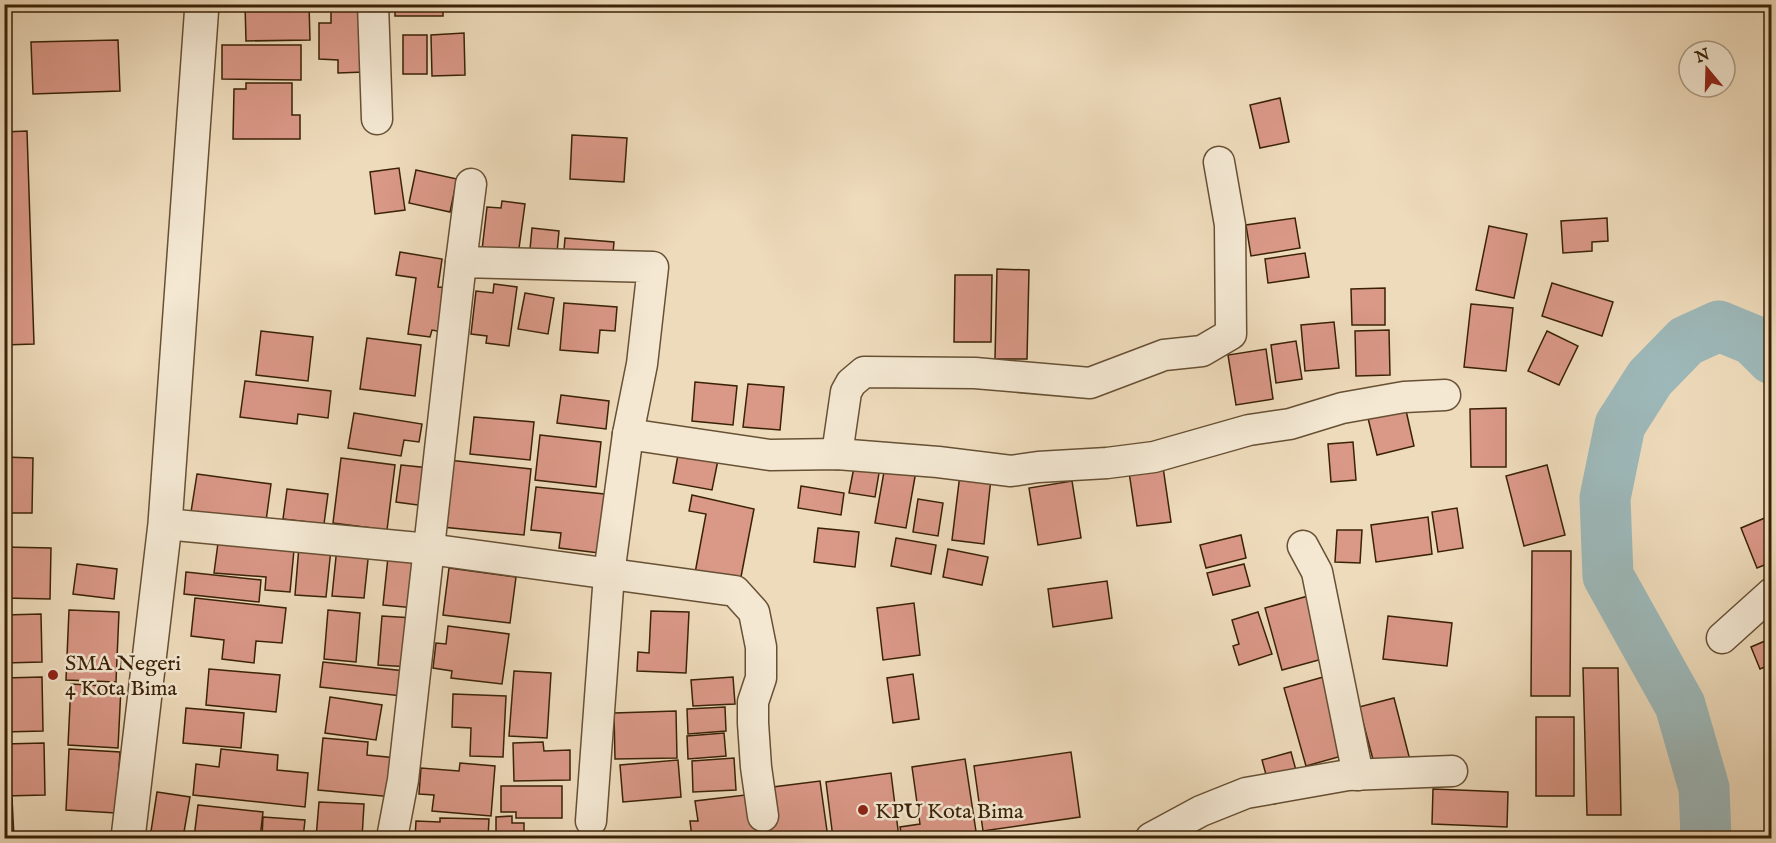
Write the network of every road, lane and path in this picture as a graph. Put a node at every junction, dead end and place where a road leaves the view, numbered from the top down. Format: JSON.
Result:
{"nodes":[{"id":1,"x":202,"y":4,"type":"edge"},
{"id":2,"x":373,"y":4,"type":"edge"},
{"id":3,"x":377,"y":119,"type":"dead end"},
{"id":4,"x":1219,"y":162,"type":"dead end"},
{"id":5,"x":471,"y":184,"type":"dead end"},
{"id":6,"x":461,"y":262,"type":"junction"},
{"id":7,"x":1445,"y":395,"type":"dead end"},
{"id":8,"x":628,"y":434,"type":"junction"},
{"id":9,"x":837,"y":454,"type":"junction"},
{"id":10,"x":165,"y":524,"type":"junction"},
{"id":11,"x":1303,"y":546,"type":"dead end"},
{"id":12,"x":429,"y":549,"type":"junction"},
{"id":13,"x":609,"y":574,"type":"junction"},
{"id":14,"x":1772,"y":593,"type":"edge"},
{"id":15,"x":1722,"y":638,"type":"dead end"},
{"id":16,"x":1452,"y":771,"type":"dead end"},
{"id":17,"x":1358,"y":775,"type":"junction"},
{"id":18,"x":763,"y":816,"type":"dead end"},
{"id":19,"x":591,"y":821,"type":"dead end"},
{"id":20,"x":128,"y":838,"type":"edge"},
{"id":21,"x":392,"y":838,"type":"edge"},
{"id":22,"x":1151,"y":838,"type":"edge"}],
"edges":[{"from":1,"to":10,"type":"street"},
{"from":2,"to":3,"type":"street"},
{"from":4,"to":9,"type":"street"},
{"from":5,"to":6,"type":"street"},
{"from":6,"to":8,"type":"street"},
{"from":6,"to":12,"type":"street"},
{"from":7,"to":9,"type":"street"},
{"from":8,"to":9,"type":"street"},
{"from":8,"to":13,"type":"street"},
{"from":10,"to":12,"type":"street"},
{"from":10,"to":20,"type":"street"},
{"from":11,"to":17,"type":"street"},
{"from":12,"to":13,"type":"street"},
{"from":12,"to":21,"type":"street"},
{"from":13,"to":18,"type":"street"},
{"from":13,"to":19,"type":"street"},
{"from":14,"to":15,"type":"street"},
{"from":16,"to":17,"type":"street"},
{"from":17,"to":22,"type":"street"}]}
